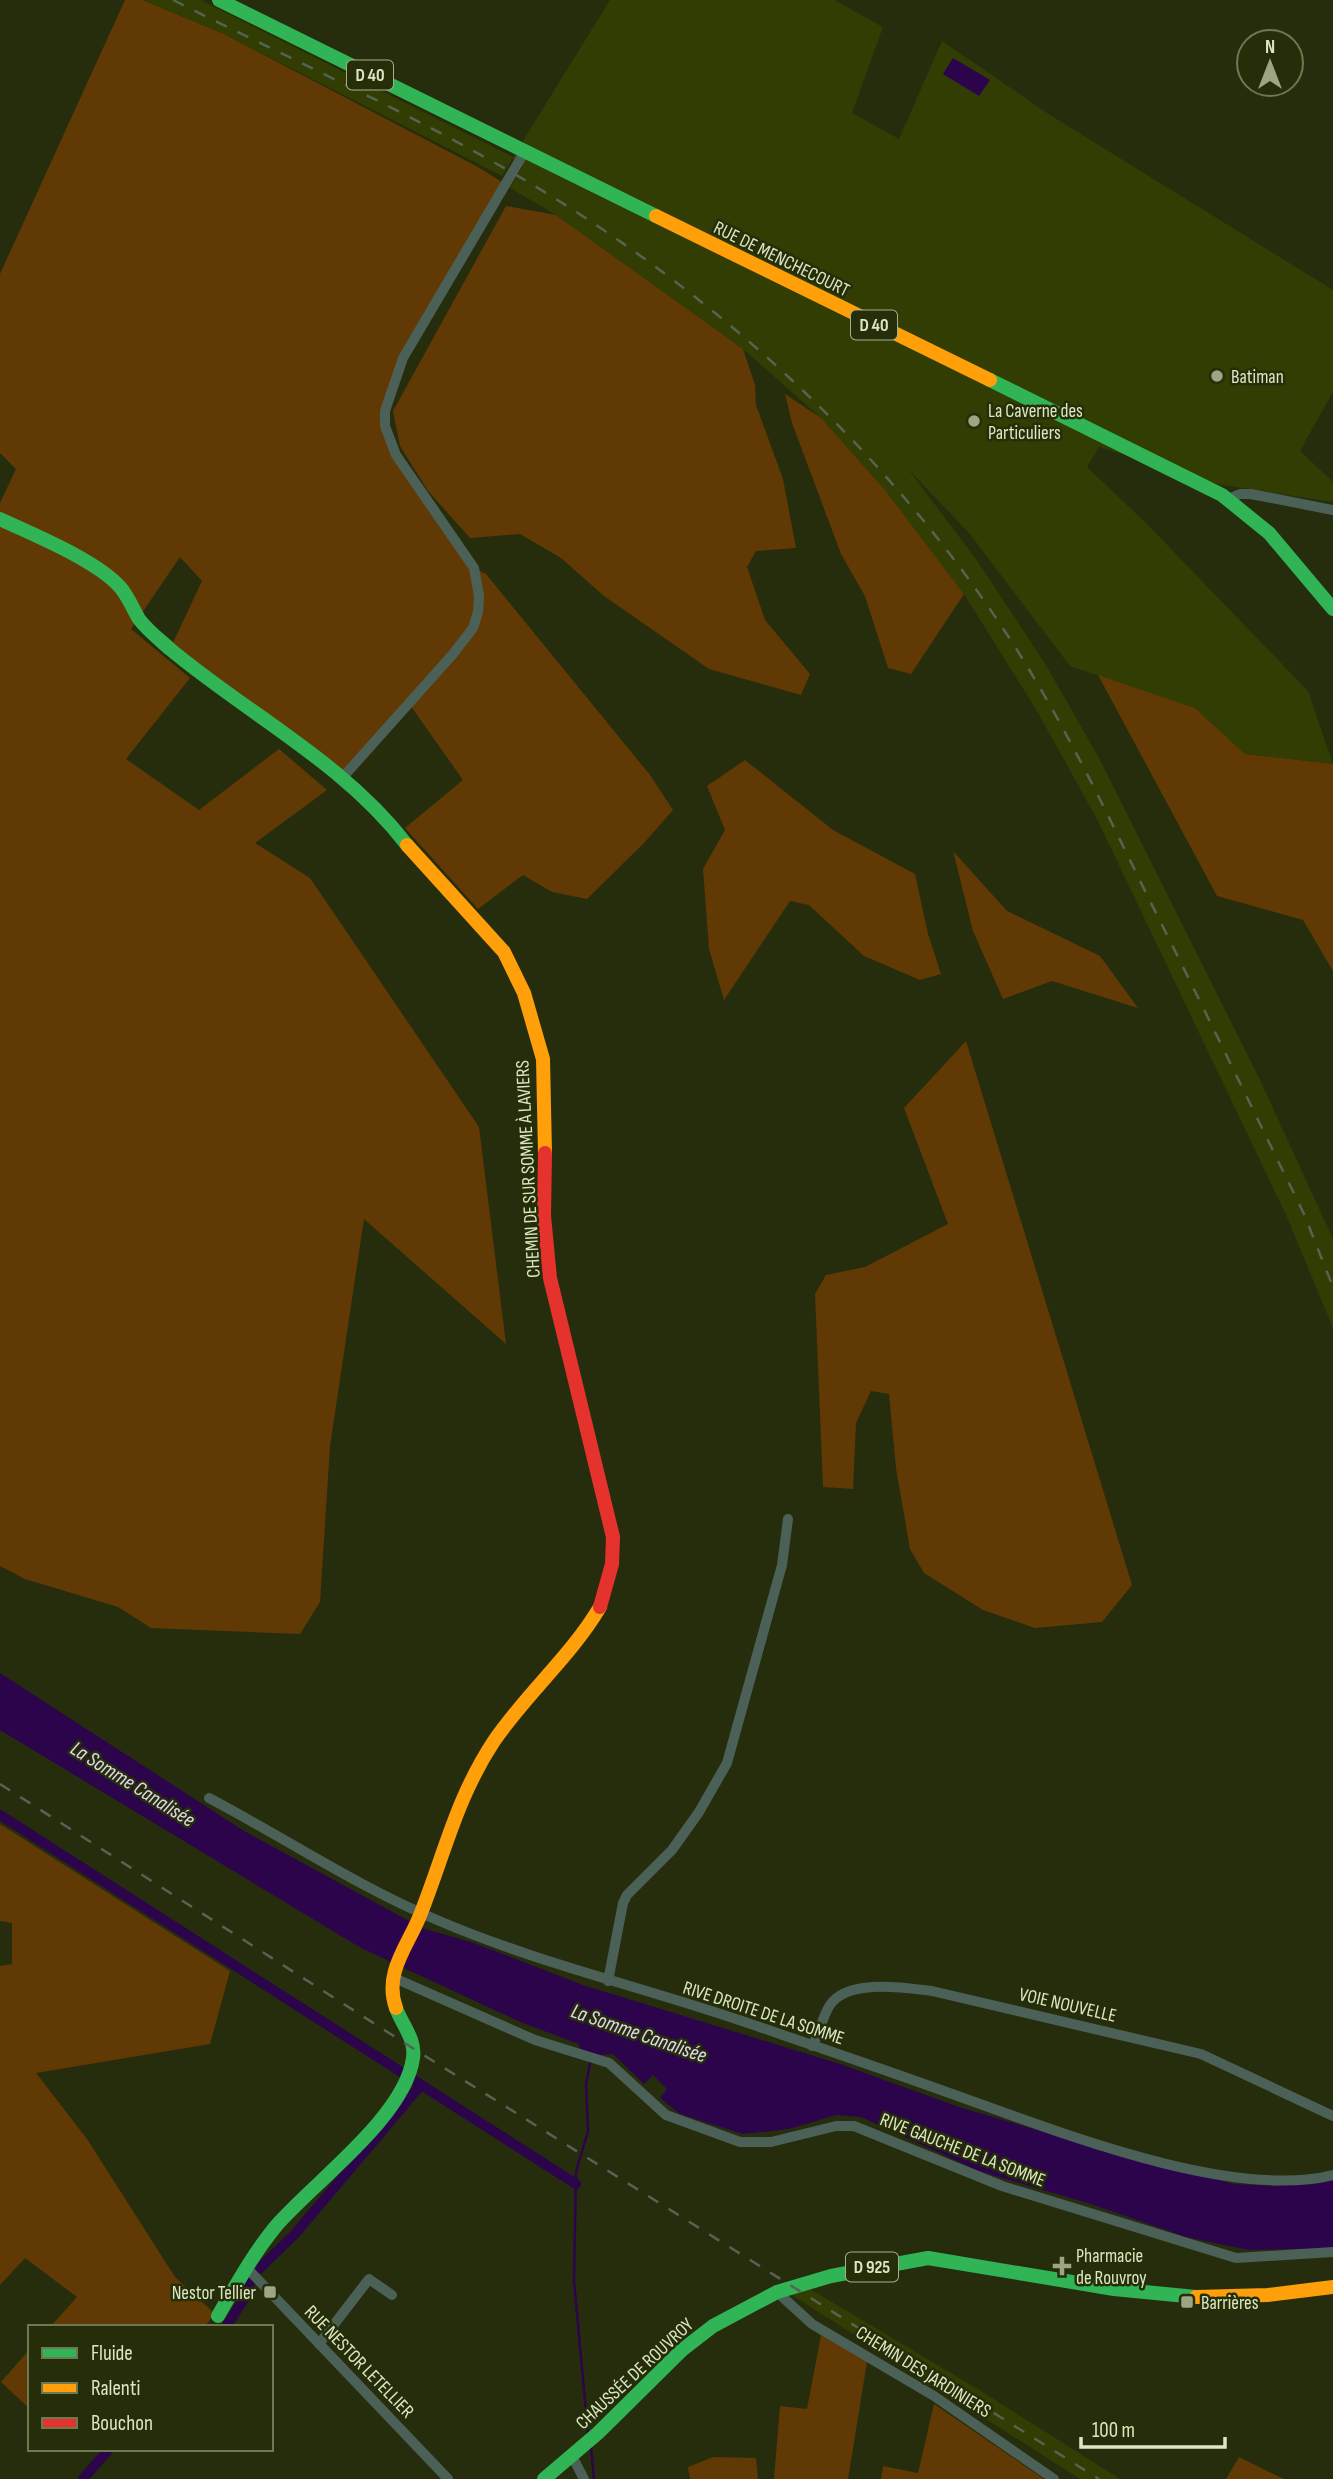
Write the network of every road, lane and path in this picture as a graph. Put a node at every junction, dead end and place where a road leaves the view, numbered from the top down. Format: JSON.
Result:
{"nodes":[{"id":1,"x":219,"y":0,"type":"edge"},
{"id":2,"x":523,"y":150,"type":"junction"},
{"id":3,"x":1261,"y":497,"type":"junction"},
{"id":4,"x":1228,"y":499,"type":"junction"},
{"id":5,"x":1243,"y":509,"type":"junction"},
{"id":6,"x":1333,"y":510,"type":"edge"},
{"id":7,"x":0,"y":519,"type":"edge"},
{"id":8,"x":1333,"y":609,"type":"edge"},
{"id":9,"x":343,"y":777,"type":"junction"},
{"id":10,"x":788,"y":1519,"type":"dead end"},
{"id":11,"x":209,"y":1798,"type":"dead end"},
{"id":12,"x":421,"y":1915,"type":"junction"},
{"id":13,"x":393,"y":1974,"type":"junction"},
{"id":14,"x":608,"y":1981,"type":"junction"},
{"id":15,"x":812,"y":2046,"type":"junction"},
{"id":16,"x":1333,"y":2116,"type":"edge"},
{"id":17,"x":1333,"y":2175,"type":"edge"},
{"id":18,"x":1333,"y":2252,"type":"edge"},
{"id":19,"x":246,"y":2267,"type":"junction"},
{"id":20,"x":1333,"y":2287,"type":"edge"},
{"id":21,"x":777,"y":2292,"type":"junction"},
{"id":22,"x":392,"y":2295,"type":"dead end"},
{"id":23,"x":218,"y":2316,"type":"dead end"},
{"id":24,"x":319,"y":2344,"type":"junction"},
{"id":25,"x":578,"y":2451,"type":"junction"},
{"id":26,"x":448,"y":2479,"type":"edge"},
{"id":27,"x":544,"y":2479,"type":"edge"},
{"id":28,"x":584,"y":2479,"type":"edge"},
{"id":29,"x":1054,"y":2479,"type":"edge"}],
"edges":[{"from":1,"to":2,"type":"street","number":"D 40"},
{"from":2,"to":4,"type":"street","name":"RUE DE MENCHECOURT","number":"D 40"},
{"from":2,"to":9,"type":"street"},
{"from":3,"to":4,"type":"street"},
{"from":3,"to":5,"type":"street"},
{"from":3,"to":6,"type":"street"},
{"from":4,"to":5,"type":"street","name":"RUE DE MENCHECOURT","number":"D 40"},
{"from":5,"to":8,"type":"street","name":"RUE DE MENCHECOURT","number":"D 40"},
{"from":7,"to":9,"type":"street","name":"CHEMIN DE SUR SOMME À LAVIERS"},
{"from":9,"to":12,"type":"street","name":"CHEMIN DE SUR SOMME À LAVIERS"},
{"from":10,"to":14,"type":"street"},
{"from":11,"to":12,"type":"street","name":"RIVE DROITE DE LA SOMME"},
{"from":12,"to":13,"type":"street","name":"CHEMIN DE SUR SOMME À LAVIERS"},
{"from":12,"to":14,"type":"street","name":"RIVE DROITE DE LA SOMME"},
{"from":13,"to":18,"type":"street","name":"RIVE GAUCHE DE LA SOMME"},
{"from":13,"to":19,"type":"street"},
{"from":14,"to":15,"type":"street","name":"RIVE DROITE DE LA SOMME"},
{"from":15,"to":16,"type":"street","name":"VOIE NOUVELLE"},
{"from":15,"to":17,"type":"street","name":"RIVE DROITE DE LA SOMME"},
{"from":19,"to":23,"type":"street"},
{"from":19,"to":24,"type":"street","name":"RUE NESTOR LETELLIER"},
{"from":20,"to":21,"type":"street","name":"CHAUSSÉE DE ROUVROY","number":"D 925"},
{"from":21,"to":25,"type":"street","name":"CHAUSSÉE DE ROUVROY","number":"D 925"},
{"from":21,"to":29,"type":"street","name":"CHEMIN DES JARDINIERS"},
{"from":22,"to":24,"type":"street"},
{"from":24,"to":26,"type":"street","name":"RUE NESTOR LETELLIER"},
{"from":25,"to":27,"type":"street","name":"CHAUSSÉE DE ROUVROY","number":"D 925"},
{"from":25,"to":28,"type":"street"}]}
